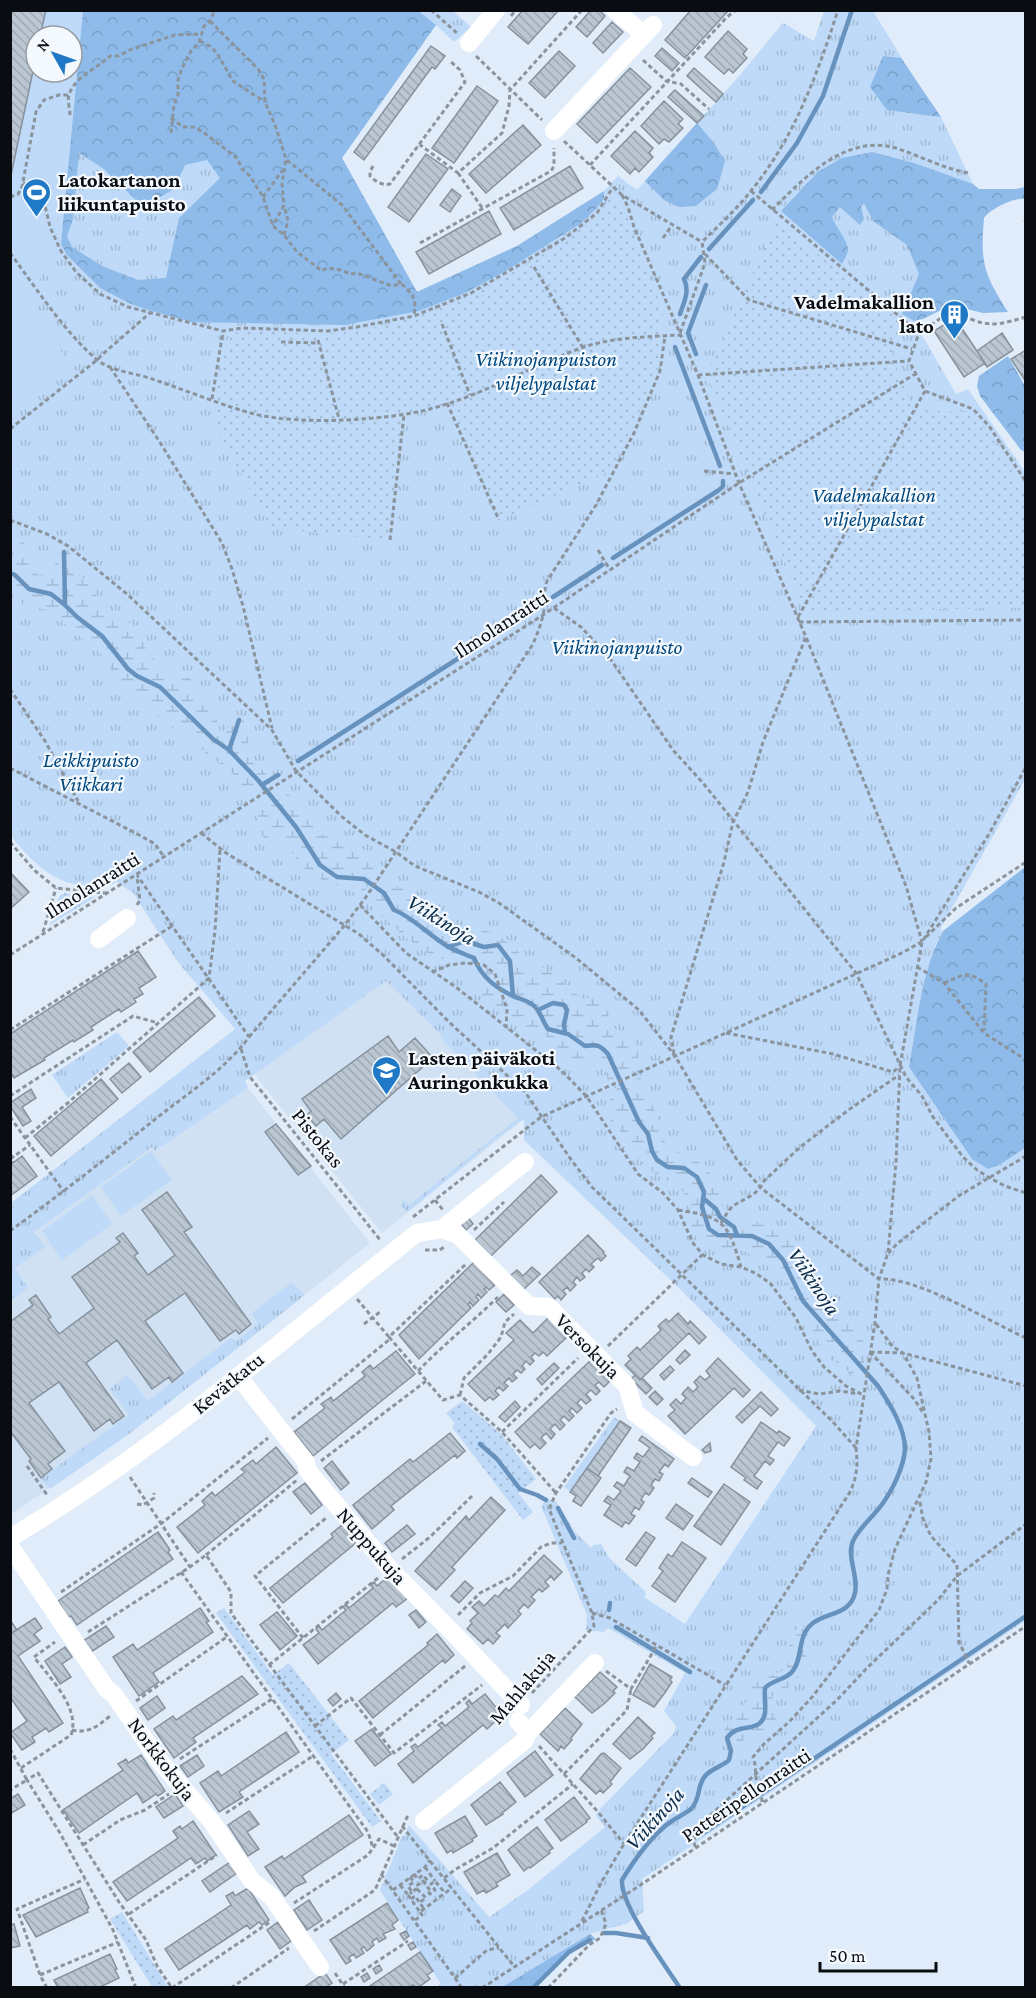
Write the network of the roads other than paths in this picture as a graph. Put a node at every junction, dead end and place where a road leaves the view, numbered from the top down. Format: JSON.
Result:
{"nodes":[{"id":1,"x":496,"y":10,"type":"edge"},
{"id":2,"x":615,"y":10,"type":"edge"},
{"id":3,"x":467,"y":44,"type":"road end"},
{"id":4,"x":554,"y":131,"type":"road end"},
{"id":5,"x":127,"y":918,"type":"road end"},
{"id":6,"x":99,"y":939,"type":"dead end"},
{"id":7,"x":525,"y":1162,"type":"dead end"},
{"id":8,"x":442,"y":1228,"type":"junction"},
{"id":9,"x":238,"y":1376,"type":"junction"},
{"id":10,"x":693,"y":1457,"type":"dead end"},
{"id":11,"x":10,"y":1538,"type":"edge"},
{"id":12,"x":10,"y":1546,"type":"edge"},
{"id":13,"x":595,"y":1663,"type":"road end"},
{"id":14,"x":522,"y":1720,"type":"junction"},
{"id":15,"x":416,"y":1817,"type":"road end"},
{"id":16,"x":320,"y":1966,"type":"dead end"}],
"edges":[{"from":1,"to":3,"type":"street"},
{"from":2,"to":4,"type":"street"},
{"from":5,"to":6,"type":"street"},
{"from":7,"to":8,"type":"street"},
{"from":8,"to":9,"type":"street","name":"Kevätkatu"},
{"from":8,"to":10,"type":"street","name":"Versokuja"},
{"from":9,"to":11,"type":"street","name":"Kevätkatu"},
{"from":9,"to":14,"type":"street","name":"Nuppukuja"},
{"from":12,"to":16,"type":"street","name":"Norkkokuja"},
{"from":13,"to":14,"type":"street"},
{"from":14,"to":15,"type":"street"}]}
